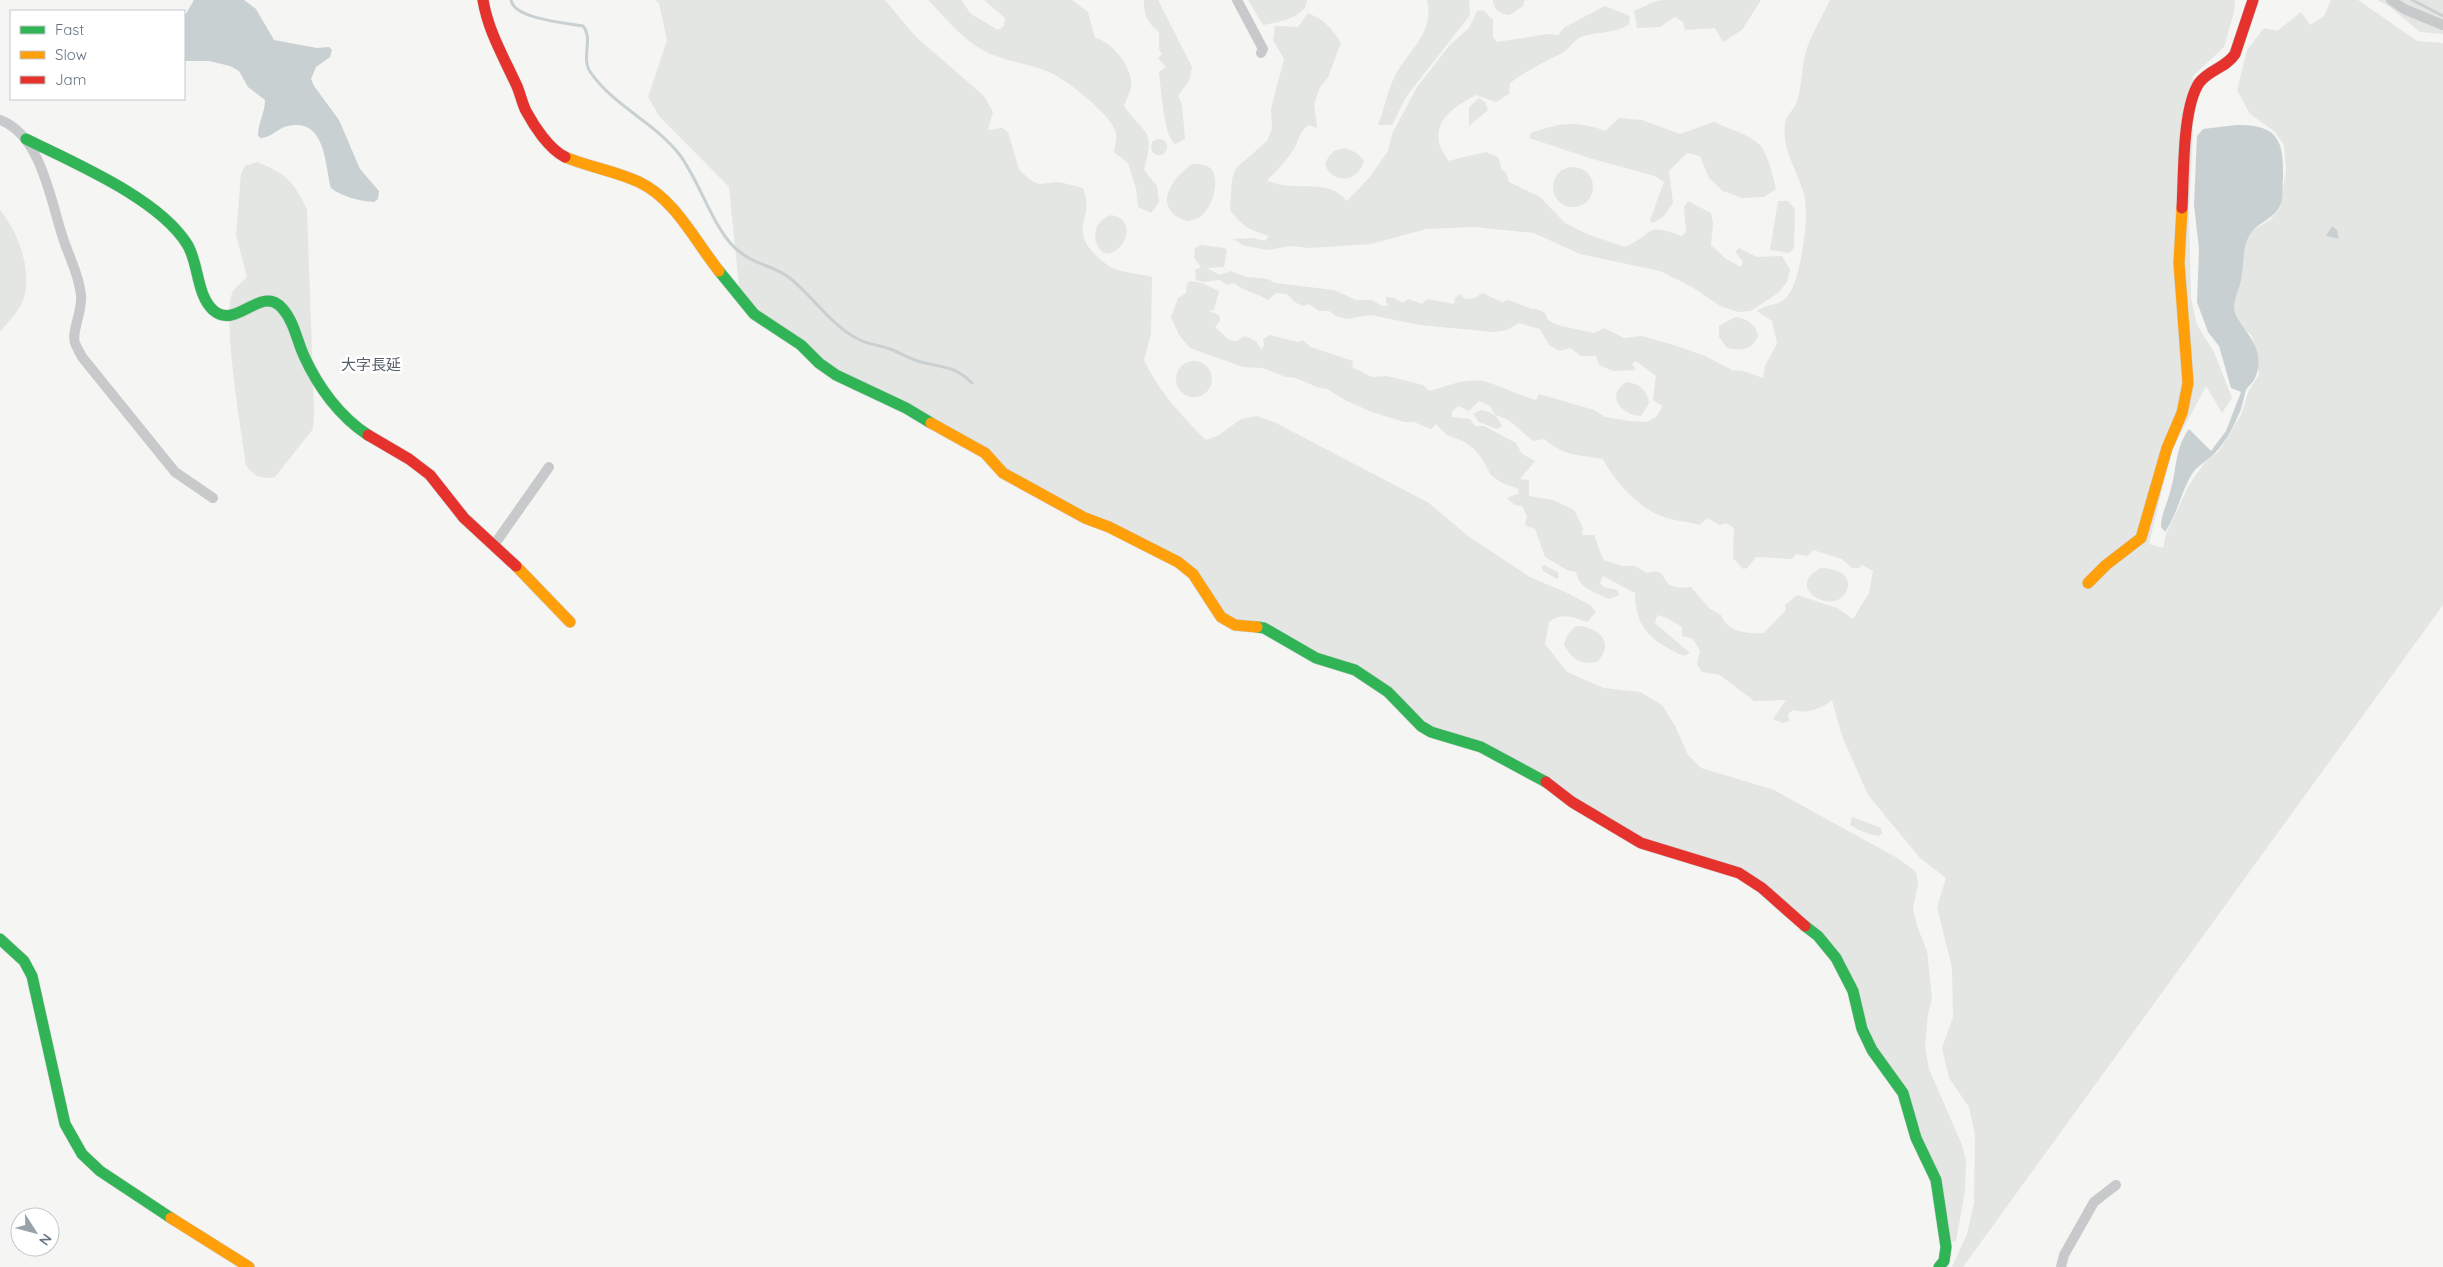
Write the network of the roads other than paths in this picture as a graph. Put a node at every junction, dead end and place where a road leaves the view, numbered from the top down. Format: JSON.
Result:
{"nodes":[{"id":1,"x":483,"y":0,"type":"edge"},
{"id":2,"x":1237,"y":0,"type":"edge"},
{"id":3,"x":2253,"y":0,"type":"edge"},
{"id":4,"x":2391,"y":0,"type":"edge"},
{"id":5,"x":2443,"y":25,"type":"edge"},
{"id":6,"x":1261,"y":54,"type":"dead end"},
{"id":7,"x":0,"y":120,"type":"edge"},
{"id":8,"x":26,"y":139,"type":"junction"},
{"id":9,"x":548,"y":467,"type":"dead end"},
{"id":10,"x":213,"y":498,"type":"dead end"},
{"id":11,"x":494,"y":545,"type":"junction"},
{"id":12,"x":2088,"y":583,"type":"dead end"},
{"id":13,"x":570,"y":622,"type":"dead end"},
{"id":14,"x":0,"y":939,"type":"edge"},
{"id":15,"x":2116,"y":1185,"type":"dead end"},
{"id":16,"x":249,"y":1267,"type":"edge"},
{"id":17,"x":1939,"y":1267,"type":"edge"},
{"id":18,"x":2061,"y":1267,"type":"edge"}],
"edges":[{"from":1,"to":17,"type":"street"},
{"from":2,"to":6,"type":"street"},
{"from":3,"to":12,"type":"street"},
{"from":4,"to":5,"type":"street"},
{"from":7,"to":8,"type":"street"},
{"from":8,"to":10,"type":"street"},
{"from":8,"to":11,"type":"street"},
{"from":9,"to":11,"type":"street"},
{"from":11,"to":13,"type":"street"},
{"from":14,"to":16,"type":"street"},
{"from":15,"to":18,"type":"street"}]}
